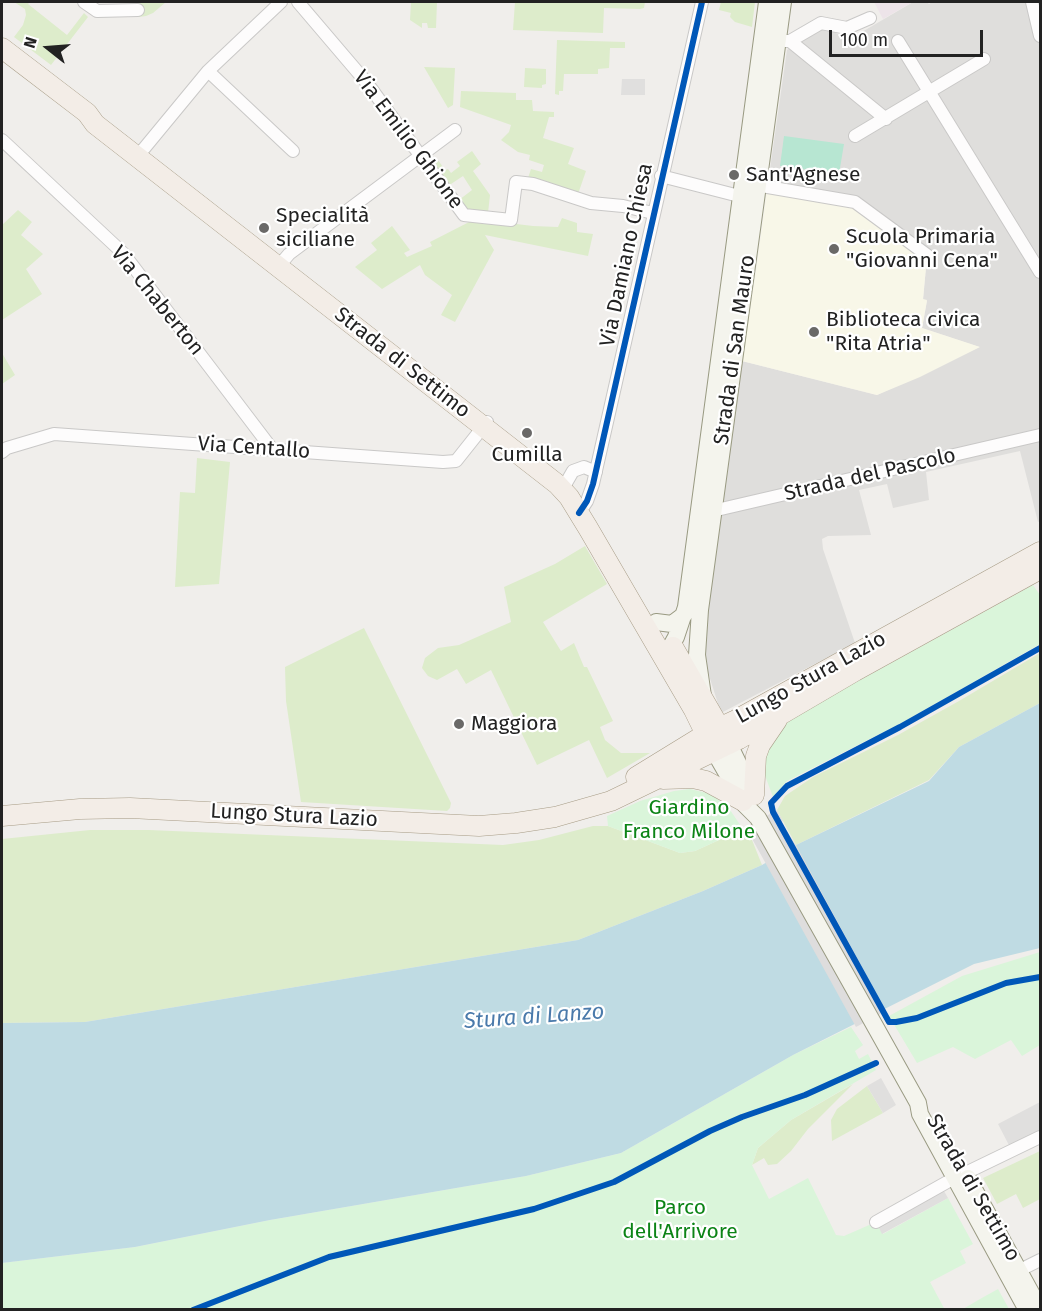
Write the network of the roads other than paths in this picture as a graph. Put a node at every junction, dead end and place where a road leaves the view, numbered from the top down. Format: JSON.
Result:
{"nodes":[{"id":1,"x":84,"y":2,"type":"edge"},
{"id":2,"x":281,"y":2,"type":"edge"},
{"id":3,"x":298,"y":2,"type":"edge"},
{"id":4,"x":702,"y":2,"type":"edge"},
{"id":5,"x":767,"y":2,"type":"edge"},
{"id":6,"x":783,"y":2,"type":"edge"},
{"id":7,"x":1032,"y":2,"type":"edge"},
{"id":8,"x":138,"y":10,"type":"dead end"},
{"id":9,"x":870,"y":18,"type":"dead end"},
{"id":10,"x":1041,"y":36,"type":"edge"},
{"id":11,"x":784,"y":41,"type":"junction"},
{"id":12,"x":898,"y":41,"type":"dead end"},
{"id":13,"x":2,"y":48,"type":"edge"},
{"id":14,"x":984,"y":59,"type":"dead end"},
{"id":15,"x":208,"y":71,"type":"junction"},
{"id":16,"x":930,"y":93,"type":"junction"},
{"id":17,"x":886,"y":119,"type":"junction"},
{"id":18,"x":455,"y":130,"type":"dead end"},
{"id":19,"x":855,"y":136,"type":"dead end"},
{"id":20,"x":2,"y":140,"type":"edge"},
{"id":21,"x":293,"y":152,"type":"dead end"},
{"id":22,"x":140,"y":154,"type":"junction"},
{"id":23,"x":421,"y":156,"type":"junction"},
{"id":24,"x":661,"y":176,"type":"junction"},
{"id":25,"x":751,"y":194,"type":"junction"},
{"id":26,"x":653,"y":213,"type":"junction"},
{"id":27,"x":927,"y":255,"type":"dead end"},
{"id":28,"x":281,"y":263,"type":"junction"},
{"id":29,"x":1041,"y":272,"type":"edge"},
{"id":30,"x":487,"y":423,"type":"junction"},
{"id":31,"x":1041,"y":435,"type":"edge"},
{"id":32,"x":272,"y":449,"type":"junction"},
{"id":33,"x":2,"y":452,"type":"edge"},
{"id":34,"x":596,"y":472,"type":"junction"},
{"id":35,"x":565,"y":484,"type":"junction"},
{"id":36,"x":583,"y":507,"type":"junction"},
{"id":37,"x":706,"y":512,"type":"junction"},
{"id":38,"x":1041,"y":552,"type":"edge"},
{"id":39,"x":1041,"y":569,"type":"edge"},
{"id":40,"x":684,"y":615,"type":"junction"},
{"id":41,"x":656,"y":622,"type":"junction"},
{"id":42,"x":668,"y":652,"type":"junction"},
{"id":43,"x":704,"y":699,"type":"junction"},
{"id":44,"x":780,"y":715,"type":"junction"},
{"id":45,"x":717,"y":739,"type":"junction"},
{"id":46,"x":655,"y":780,"type":"junction"},
{"id":47,"x":748,"y":798,"type":"junction"},
{"id":48,"x":585,"y":808,"type":"junction"},
{"id":49,"x":2,"y":816,"type":"edge"},
{"id":50,"x":1041,"y":1137,"type":"edge"},
{"id":51,"x":960,"y":1175,"type":"junction"},
{"id":52,"x":876,"y":1222,"type":"dead end"},
{"id":53,"x":1041,"y":1260,"type":"edge"},
{"id":54,"x":1014,"y":1274,"type":"junction"},
{"id":55,"x":1041,"y":1309,"type":"edge"},
{"id":56,"x":1027,"y":1310,"type":"edge"}],
"edges":[{"from":1,"to":8,"type":"street"},
{"from":2,"to":15,"type":"street"},
{"from":3,"to":23,"type":"street","name":"Via Emilio Ghione"},
{"from":4,"to":24,"type":"street","name":"Via Damiano Chiesa"},
{"from":5,"to":25,"type":"main road","name":"Strada di San Mauro"},
{"from":6,"to":11,"type":"main road","name":"Strada di San Mauro"},
{"from":7,"to":10,"type":"street"},
{"from":9,"to":11,"type":"street"},
{"from":11,"to":17,"type":"street"},
{"from":11,"to":25,"type":"main road","name":"Strada di San Mauro"},
{"from":12,"to":16,"type":"street"},
{"from":13,"to":22,"type":"main road","name":"Strada di Settimo"},
{"from":14,"to":16,"type":"street"},
{"from":15,"to":21,"type":"street"},
{"from":15,"to":22,"type":"street"},
{"from":16,"to":17,"type":"street"},
{"from":16,"to":29,"type":"street"},
{"from":17,"to":19,"type":"street"},
{"from":18,"to":23,"type":"street"},
{"from":20,"to":32,"type":"street","name":"Via Chaberton"},
{"from":22,"to":28,"type":"main road","name":"Strada di Settimo"},
{"from":23,"to":26,"type":"street","name":"Via Emilio Ghione"},
{"from":23,"to":28,"type":"street"},
{"from":24,"to":25,"type":"street"},
{"from":24,"to":26,"type":"street","name":"Via Damiano Chiesa"},
{"from":25,"to":27,"type":"street"},
{"from":25,"to":37,"type":"main road","name":"Strada di San Mauro"},
{"from":26,"to":34,"type":"street","name":"Via Damiano Chiesa"},
{"from":28,"to":30,"type":"main road","name":"Strada di Settimo"},
{"from":30,"to":32,"type":"street","name":"Via Centallo"},
{"from":30,"to":35,"type":"main road","name":"Strada di Settimo"},
{"from":31,"to":37,"type":"street","name":"Strada del Pascolo"},
{"from":32,"to":33,"type":"street","name":"Via Centallo"},
{"from":34,"to":35,"type":"street"},
{"from":34,"to":36,"type":"street","name":"Via Damiano Chiesa"},
{"from":35,"to":36,"type":"main road","name":"Strada di Settimo"},
{"from":36,"to":41,"type":"main road","name":"Strada di Settimo"},
{"from":36,"to":42,"type":"main road","name":"Strada di Settimo"},
{"from":37,"to":40,"type":"main road","name":"Strada di San Mauro"},
{"from":37,"to":43,"type":"main road","name":"Strada di San Mauro"},
{"from":38,"to":45,"type":"main road","name":"Lungo Stura Lazio"},
{"from":39,"to":44,"type":"main road","name":"Lungo Stura Lazio"},
{"from":40,"to":41,"type":"main road"},
{"from":40,"to":42,"type":"main road","name":"Strada di San Mauro"},
{"from":41,"to":42,"type":"main road","name":"Strada di Settimo"},
{"from":42,"to":43,"type":"main road"},
{"from":42,"to":45,"type":"main road"},
{"from":43,"to":45,"type":"main road"},
{"from":44,"to":45,"type":"main road","name":"Lungo Stura Lazio"},
{"from":44,"to":47,"type":"main road"},
{"from":45,"to":46,"type":"main road","name":"Lungo Stura Lazio"},
{"from":45,"to":47,"type":"main road"},
{"from":45,"to":48,"type":"main road","name":"Lungo Stura Lazio"},
{"from":46,"to":47,"type":"main road"},
{"from":46,"to":48,"type":"main road","name":"Lungo Stura Lazio"},
{"from":47,"to":51,"type":"main road","name":"Strada di Settimo"},
{"from":48,"to":49,"type":"main road","name":"Lungo Stura Lazio"},
{"from":50,"to":51,"type":"street"},
{"from":51,"to":52,"type":"street"},
{"from":51,"to":54,"type":"main road","name":"Strada di Settimo"},
{"from":53,"to":54,"type":"street"},
{"from":54,"to":55,"type":"main road","name":"Strada di Settimo"},
{"from":54,"to":56,"type":"main road","name":"Strada di Settimo"}]}
